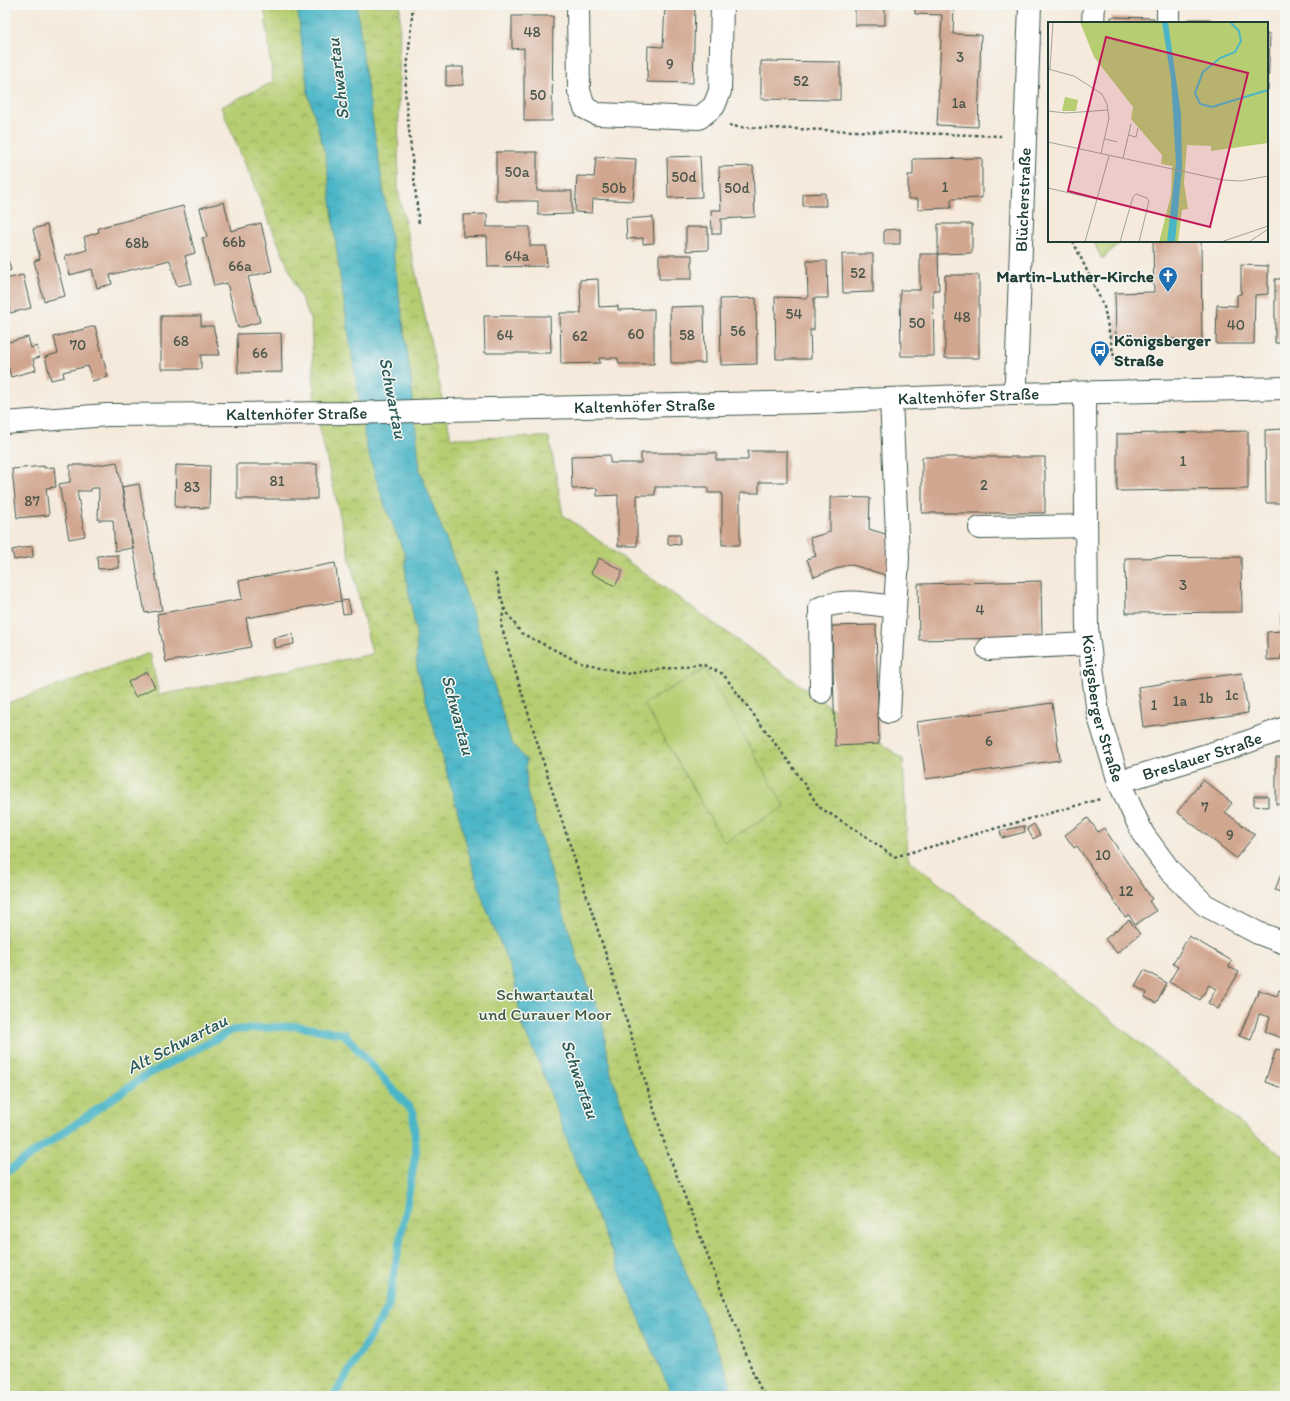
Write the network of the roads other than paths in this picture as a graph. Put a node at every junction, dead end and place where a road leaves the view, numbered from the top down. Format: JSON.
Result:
{"nodes":[{"id":1,"x":578,"y":5,"type":"edge"},
{"id":2,"x":722,"y":5,"type":"edge"},
{"id":3,"x":1030,"y":5,"type":"edge"},
{"id":4,"x":1094,"y":5,"type":"edge"},
{"id":5,"x":1168,"y":5,"type":"edge"},
{"id":6,"x":1093,"y":22,"type":"edge"},
{"id":7,"x":1168,"y":22,"type":"edge"},
{"id":8,"x":1285,"y":388,"type":"edge"},
{"id":9,"x":1085,"y":393,"type":"junction"},
{"id":10,"x":1012,"y":394,"type":"junction"},
{"id":11,"x":891,"y":399,"type":"junction"},
{"id":12,"x":5,"y":423,"type":"edge"},
{"id":13,"x":1086,"y":526,"type":"junction"},
{"id":14,"x":980,"y":528,"type":"dead end"},
{"id":15,"x":895,"y":607,"type":"junction"},
{"id":16,"x":1089,"y":644,"type":"junction"},
{"id":17,"x":988,"y":649,"type":"dead end"},
{"id":18,"x":821,"y":692,"type":"dead end"},
{"id":19,"x":889,"y":712,"type":"dead end"},
{"id":20,"x":1285,"y":728,"type":"edge"},
{"id":21,"x":1119,"y":782,"type":"junction"},
{"id":22,"x":1285,"y":944,"type":"edge"}],
"edges":[{"from":1,"to":2,"type":"street"},
{"from":3,"to":10,"type":"street","name":"Blücherstraße"},
{"from":4,"to":6,"type":"street"},
{"from":5,"to":7,"type":"street"},
{"from":8,"to":9,"type":"street","name":"Kaltenhöfer Straße"},
{"from":9,"to":10,"type":"street","name":"Kaltenhöfer Straße"},
{"from":9,"to":13,"type":"street","name":"Königsberger Straße"},
{"from":10,"to":11,"type":"street","name":"Kaltenhöfer Straße"},
{"from":11,"to":12,"type":"street","name":"Kaltenhöfer Straße"},
{"from":11,"to":15,"type":"street"},
{"from":13,"to":14,"type":"street"},
{"from":13,"to":16,"type":"street","name":"Königsberger Straße"},
{"from":15,"to":18,"type":"street"},
{"from":15,"to":19,"type":"street"},
{"from":16,"to":17,"type":"street"},
{"from":16,"to":21,"type":"street","name":"Königsberger Straße"},
{"from":20,"to":21,"type":"street","name":"Breslauer Straße"},
{"from":21,"to":22,"type":"street","name":"Königsberger Straße"}]}
